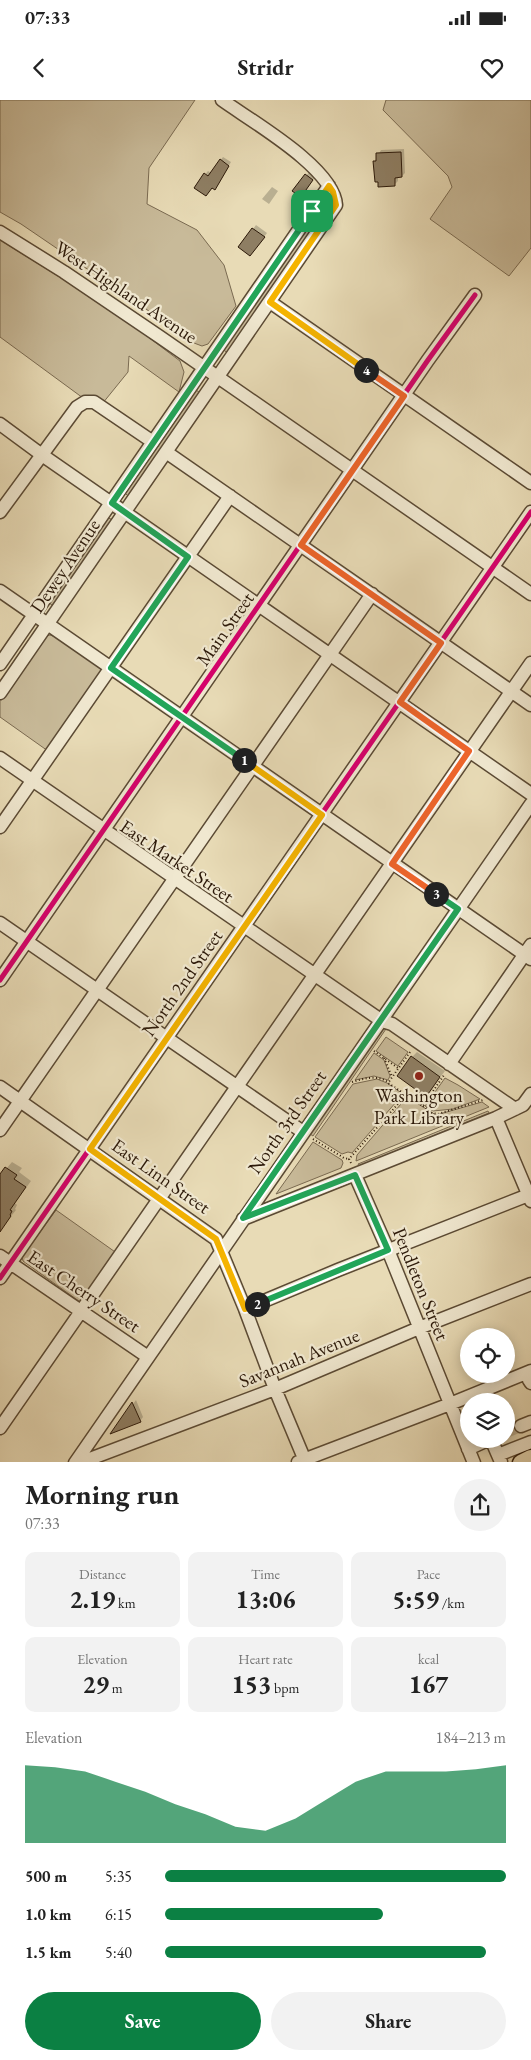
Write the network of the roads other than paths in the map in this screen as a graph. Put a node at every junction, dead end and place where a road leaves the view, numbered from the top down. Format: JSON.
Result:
{"nodes":[{"id":1,"x":222,"y":100,"type":"edge"},
{"id":2,"x":329,"y":186,"type":"junction"},
{"id":3,"x":0,"y":232,"type":"edge"},
{"id":4,"x":475,"y":295,"type":"dead end"},
{"id":5,"x":270,"y":302,"type":"junction"},
{"id":6,"x":204,"y":368,"type":"junction"},
{"id":7,"x":218,"y":378,"type":"junction"},
{"id":8,"x":404,"y":396,"type":"junction"},
{"id":9,"x":0,"y":424,"type":"edge"},
{"id":10,"x":153,"y":442,"type":"junction"},
{"id":11,"x":166,"y":452,"type":"junction"},
{"id":12,"x":42,"y":455,"type":"junction"},
{"id":13,"x":353,"y":470,"type":"junction"},
{"id":14,"x":531,"y":483,"type":"edge"},
{"id":15,"x":230,"y":496,"type":"junction"},
{"id":16,"x":112,"y":503,"type":"junction"},
{"id":17,"x":0,"y":512,"type":"edge"},
{"id":18,"x":125,"y":512,"type":"junction"},
{"id":19,"x":531,"y":512,"type":"edge"},
{"id":20,"x":301,"y":545,"type":"junction"},
{"id":21,"x":188,"y":557,"type":"junction"},
{"id":22,"x":492,"y":568,"type":"junction"},
{"id":23,"x":0,"y":591,"type":"edge"},
{"id":24,"x":372,"y":594,"type":"junction"},
{"id":25,"x":531,"y":594,"type":"edge"},
{"id":26,"x":260,"y":606,"type":"junction"},
{"id":27,"x":34,"y":615,"type":"junction"},
{"id":28,"x":48,"y":625,"type":"junction"},
{"id":29,"x":441,"y":643,"type":"junction"},
{"id":30,"x":331,"y":655,"type":"junction"},
{"id":31,"x":531,"y":663,"type":"edge"},
{"id":32,"x":0,"y":664,"type":"edge"},
{"id":33,"x":111,"y":668,"type":"junction"},
{"id":34,"x":512,"y":691,"type":"junction"},
{"id":35,"x":0,"y":693,"type":"edge"},
{"id":36,"x":400,"y":702,"type":"junction"},
{"id":37,"x":531,"y":704,"type":"edge"},
{"id":38,"x":182,"y":717,"type":"junction"},
{"id":39,"x":469,"y":751,"type":"junction"},
{"id":40,"x":0,"y":758,"type":"edge"},
{"id":41,"x":253,"y":766,"type":"junction"},
{"id":42,"x":32,"y":780,"type":"junction"},
{"id":43,"x":531,"y":794,"type":"edge"},
{"id":44,"x":531,"y":804,"type":"edge"},
{"id":45,"x":322,"y":815,"type":"junction"},
{"id":46,"x":0,"y":827,"type":"edge"},
{"id":47,"x":104,"y":829,"type":"junction"},
{"id":48,"x":392,"y":864,"type":"junction"},
{"id":49,"x":176,"y":878,"type":"junction"},
{"id":50,"x":458,"y":909,"type":"junction"},
{"id":51,"x":0,"y":923,"type":"edge"},
{"id":52,"x":245,"y":925,"type":"junction"},
{"id":53,"x":27,"y":940,"type":"junction"},
{"id":54,"x":529,"y":953,"type":"edge"},
{"id":55,"x":316,"y":974,"type":"junction"},
{"id":56,"x":0,"y":980,"type":"edge"},
{"id":57,"x":98,"y":990,"type":"junction"},
{"id":58,"x":382,"y":1021,"type":"junction"},
{"id":59,"x":167,"y":1039,"type":"junction"},
{"id":60,"x":447,"y":1070,"type":"junction"},
{"id":61,"x":237,"y":1086,"type":"junction"},
{"id":62,"x":0,"y":1087,"type":"edge"},
{"id":63,"x":531,"y":1094,"type":"edge"},
{"id":64,"x":20,"y":1101,"type":"junction"},
{"id":65,"x":523,"y":1105,"type":"edge"},
{"id":66,"x":496,"y":1118,"type":"junction"},
{"id":67,"x":0,"y":1130,"type":"edge"},
{"id":68,"x":308,"y":1135,"type":"junction"},
{"id":69,"x":90,"y":1149,"type":"junction"},
{"id":70,"x":354,"y":1170,"type":"junction"},
{"id":71,"x":159,"y":1197,"type":"junction"},
{"id":72,"x":530,"y":1197,"type":"edge"},
{"id":73,"x":243,"y":1218,"type":"junction"},
{"id":74,"x":221,"y":1249,"type":"junction"},
{"id":75,"x":388,"y":1250,"type":"junction"},
{"id":76,"x":5,"y":1260,"type":"edge"},
{"id":77,"x":0,"y":1278,"type":"edge"},
{"id":78,"x":531,"y":1284,"type":"edge"},
{"id":79,"x":245,"y":1309,"type":"junction"},
{"id":80,"x":82,"y":1312,"type":"junction"},
{"id":81,"x":419,"y":1328,"type":"junction"},
{"id":82,"x":148,"y":1357,"type":"junction"},
{"id":83,"x":531,"y":1371,"type":"edge"},
{"id":84,"x":531,"y":1379,"type":"edge"},
{"id":85,"x":531,"y":1384,"type":"edge"},
{"id":86,"x":275,"y":1389,"type":"junction"},
{"id":87,"x":450,"y":1404,"type":"junction"},
{"id":88,"x":0,"y":1428,"type":"edge"},
{"id":89,"x":531,"y":1442,"type":"edge"},
{"id":90,"x":468,"y":1449,"type":"joint"},
{"id":91,"x":531,"y":1458,"type":"edge"},
{"id":92,"x":499,"y":1459,"type":"edge"},
{"id":93,"x":74,"y":1462,"type":"edge"},
{"id":94,"x":79,"y":1462,"type":"edge"},
{"id":95,"x":303,"y":1462,"type":"edge"},
{"id":96,"x":474,"y":1462,"type":"edge"},
{"id":97,"x":521,"y":1462,"type":"edge"}],
"edges":[{"from":1,"to":2,"type":"street","name":"Dewey Avenue"},
{"from":2,"to":5,"type":"street","name":"Dewey Avenue"},
{"from":2,"to":6,"type":"street","name":"Dewey Avenue"},
{"from":3,"to":6,"type":"street","name":"West Highland Avenue"},
{"from":4,"to":8,"type":"street","name":"Main Street"},
{"from":5,"to":7,"type":"street","name":"Dewey Avenue"},
{"from":5,"to":8,"type":"street"},
{"from":6,"to":7,"type":"street","name":"West Highland Avenue"},
{"from":6,"to":10,"type":"street","name":"Dewey Avenue"},
{"from":7,"to":11,"type":"street","name":"Dewey Avenue"},
{"from":7,"to":13,"type":"street","name":"West Highland Avenue"},
{"from":8,"to":13,"type":"street","name":"Main Street"},
{"from":8,"to":14,"type":"street"},
{"from":9,"to":12,"type":"street"},
{"from":10,"to":12,"type":"street"},
{"from":10,"to":16,"type":"street","name":"Dewey Avenue"},
{"from":11,"to":15,"type":"street"},
{"from":11,"to":18,"type":"street","name":"Dewey Avenue"},
{"from":12,"to":16,"type":"street"},
{"from":12,"to":17,"type":"street"},
{"from":13,"to":20,"type":"street","name":"Main Street"},
{"from":13,"to":22,"type":"street","name":"West Highland Avenue"},
{"from":15,"to":20,"type":"street"},
{"from":15,"to":21,"type":"street"},
{"from":16,"to":18,"type":"street"},
{"from":16,"to":27,"type":"street","name":"Dewey Avenue"},
{"from":18,"to":21,"type":"street"},
{"from":18,"to":28,"type":"street","name":"Dewey Avenue"},
{"from":19,"to":22,"type":"street","name":"North 2nd Street"},
{"from":20,"to":24,"type":"street"},
{"from":20,"to":26,"type":"street","name":"Main Street"},
{"from":21,"to":26,"type":"street"},
{"from":21,"to":33,"type":"street"},
{"from":22,"to":25,"type":"street","name":"West Highland Avenue"},
{"from":22,"to":29,"type":"street","name":"North 2nd Street"},
{"from":23,"to":27,"type":"street"},
{"from":24,"to":29,"type":"street"},
{"from":24,"to":30,"type":"street"},
{"from":26,"to":30,"type":"street"},
{"from":26,"to":38,"type":"street","name":"Main Street"},
{"from":27,"to":28,"type":"street"},
{"from":27,"to":32,"type":"street","name":"Dewey Avenue"},
{"from":28,"to":33,"type":"street"},
{"from":28,"to":35,"type":"street","name":"Dewey Avenue"},
{"from":29,"to":34,"type":"street"},
{"from":29,"to":36,"type":"street","name":"North 2nd Street"},
{"from":30,"to":36,"type":"street"},
{"from":30,"to":41,"type":"street"},
{"from":31,"to":34,"type":"street"},
{"from":33,"to":38,"type":"street"},
{"from":33,"to":42,"type":"street"},
{"from":34,"to":37,"type":"street"},
{"from":34,"to":39,"type":"street"},
{"from":36,"to":39,"type":"street"},
{"from":36,"to":45,"type":"street","name":"North 2nd Street"},
{"from":38,"to":41,"type":"street"},
{"from":38,"to":47,"type":"street","name":"Main Street"},
{"from":39,"to":43,"type":"street"},
{"from":39,"to":48,"type":"street"},
{"from":40,"to":42,"type":"street","name":"East Market Street"},
{"from":41,"to":45,"type":"street"},
{"from":41,"to":49,"type":"street"},
{"from":42,"to":46,"type":"street"},
{"from":42,"to":47,"type":"street","name":"East Market Street"},
{"from":44,"to":50,"type":"street","name":"North 3rd Street"},
{"from":45,"to":48,"type":"street"},
{"from":45,"to":52,"type":"street","name":"North 2nd Street"},
{"from":47,"to":49,"type":"street","name":"East Market Street"},
{"from":47,"to":53,"type":"street","name":"Main Street"},
{"from":48,"to":50,"type":"street"},
{"from":48,"to":55,"type":"street"},
{"from":49,"to":52,"type":"street","name":"East Market Street"},
{"from":49,"to":57,"type":"street"},
{"from":50,"to":54,"type":"street"},
{"from":50,"to":58,"type":"street","name":"North 3rd Street"},
{"from":51,"to":53,"type":"street"},
{"from":52,"to":55,"type":"street","name":"East Market Street"},
{"from":52,"to":59,"type":"street","name":"North 2nd Street"},
{"from":53,"to":56,"type":"street","name":"Main Street"},
{"from":53,"to":57,"type":"street"},
{"from":54,"to":60,"type":"street"},
{"from":55,"to":58,"type":"street","name":"East Market Street"},
{"from":55,"to":61,"type":"street"},
{"from":57,"to":59,"type":"street"},
{"from":57,"to":64,"type":"street"},
{"from":58,"to":60,"type":"street","name":"East Market Street"},
{"from":58,"to":68,"type":"street","name":"North 3rd Street"},
{"from":59,"to":61,"type":"street"},
{"from":59,"to":69,"type":"street","name":"North 2nd Street"},
{"from":60,"to":65,"type":"street","name":"East Market Street"},
{"from":61,"to":68,"type":"street"},
{"from":61,"to":71,"type":"street"},
{"from":62,"to":64,"type":"street","name":"East Linn Street"},
{"from":63,"to":65,"type":"street"},
{"from":64,"to":67,"type":"street"},
{"from":64,"to":69,"type":"street","name":"East Linn Street"},
{"from":65,"to":66,"type":"street"},
{"from":66,"to":70,"type":"street"},
{"from":66,"to":72,"type":"street"},
{"from":68,"to":73,"type":"street","name":"North 3rd Street"},
{"from":69,"to":71,"type":"street","name":"East Linn Street"},
{"from":69,"to":76,"type":"street","name":"North 2nd Street"},
{"from":70,"to":73,"type":"street"},
{"from":70,"to":75,"type":"street","name":"Pendleton Street"},
{"from":71,"to":74,"type":"street","name":"East Linn Street"},
{"from":71,"to":80,"type":"street"},
{"from":72,"to":75,"type":"street"},
{"from":73,"to":74,"type":"street","name":"North 3rd Street"},
{"from":74,"to":79,"type":"street","name":"East Linn Street"},
{"from":74,"to":82,"type":"street","name":"North 3rd Street"},
{"from":75,"to":79,"type":"street"},
{"from":75,"to":81,"type":"street","name":"Pendleton Street"},
{"from":76,"to":77,"type":"street","name":"North 2nd Street"},
{"from":76,"to":80,"type":"street","name":"East Cherry Street"},
{"from":78,"to":81,"type":"street","name":"Savannah Avenue"},
{"from":79,"to":86,"type":"street","name":"East Linn Street"},
{"from":80,"to":82,"type":"street","name":"East Cherry Street"},
{"from":80,"to":88,"type":"street"},
{"from":81,"to":86,"type":"street","name":"Savannah Avenue"},
{"from":81,"to":87,"type":"street","name":"Pendleton Street"},
{"from":82,"to":93,"type":"street","name":"North 3rd Street"},
{"from":83,"to":87,"type":"street"},
{"from":84,"to":85,"type":"street"},
{"from":86,"to":94,"type":"street","name":"Savannah Avenue"},
{"from":86,"to":95,"type":"street","name":"East Linn Street"},
{"from":87,"to":90,"type":"street","name":"Pendleton Street"},
{"from":87,"to":95,"type":"street"},
{"from":89,"to":92,"type":"street"},
{"from":90,"to":96,"type":"street","name":"Pendleton Street"},
{"from":91,"to":97,"type":"main road"}]}
